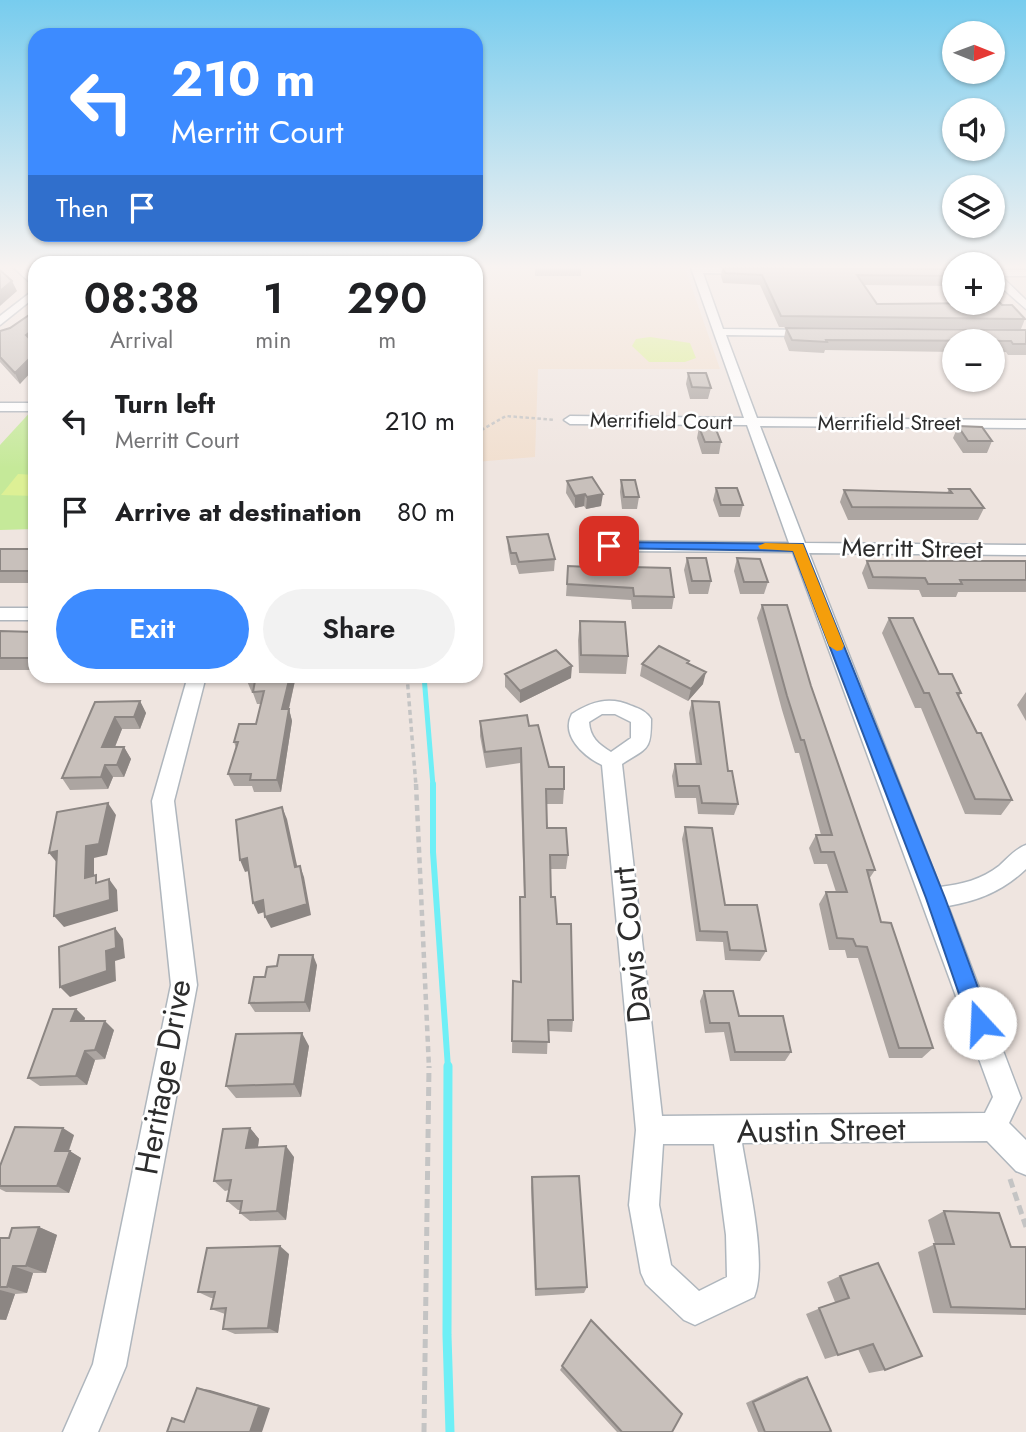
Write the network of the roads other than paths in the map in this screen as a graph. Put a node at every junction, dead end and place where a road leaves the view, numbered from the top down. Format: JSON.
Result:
{"nodes":[{"id":1,"x":720,"y":335,"type":"edge"},
{"id":2,"x":0,"y":407,"type":"edge"},
{"id":3,"x":28,"y":407,"type":"edge"},
{"id":4,"x":570,"y":420,"type":"road end"},
{"id":5,"x":751,"y":422,"type":"junction"},
{"id":6,"x":1026,"y":424,"type":"edge"},
{"id":7,"x":609,"y":546,"type":"dead end"},
{"id":8,"x":798,"y":547,"type":"junction"},
{"id":9,"x":1026,"y":550,"type":"edge"},
{"id":10,"x":0,"y":614,"type":"edge"},
{"id":11,"x":28,"y":614,"type":"edge"},
{"id":12,"x":195,"y":683,"type":"edge"},
{"id":13,"x":612,"y":761,"type":"dead end"},
{"id":14,"x":1026,"y":855,"type":"edge"},
{"id":15,"x":935,"y":898,"type":"junction"},
{"id":16,"x":993,"y":1128,"type":"junction"},
{"id":17,"x":650,"y":1130,"type":"junction"},
{"id":18,"x":726,"y":1131,"type":"junction"},
{"id":19,"x":1026,"y":1161,"type":"edge"},
{"id":20,"x":80,"y":1432,"type":"edge"}],
"edges":[{"from":1,"to":5,"type":"street"},
{"from":2,"to":3,"type":"street"},
{"from":4,"to":5,"type":"street","name":"Merrifield Court"},
{"from":5,"to":6,"type":"street","name":"Merrifield Street"},
{"from":5,"to":8,"type":"street"},
{"from":7,"to":8,"type":"street","name":"Merritt Street"},
{"from":8,"to":9,"type":"street","name":"Merritt Street"},
{"from":8,"to":15,"type":"street"},
{"from":10,"to":11,"type":"street"},
{"from":12,"to":20,"type":"street","name":"Heritage Drive"},
{"from":13,"to":17,"type":"street","name":"Davis Court"},
{"from":14,"to":15,"type":"street"},
{"from":15,"to":16,"type":"street"},
{"from":16,"to":18,"type":"street","name":"Austin Street"},
{"from":16,"to":19,"type":"street"},
{"from":17,"to":18,"type":"street","name":"Austin Street"},
{"from":17,"to":18,"type":"street"}]}
